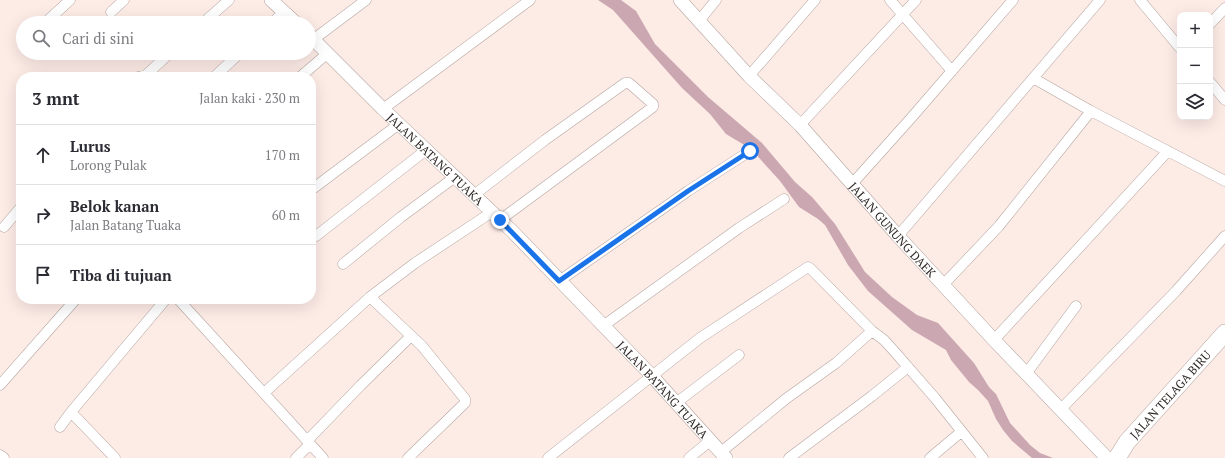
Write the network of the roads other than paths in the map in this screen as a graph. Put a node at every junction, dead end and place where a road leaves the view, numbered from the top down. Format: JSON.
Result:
{"nodes":[{"id":1,"x":70,"y":0,"type":"edge"},
{"id":2,"x":124,"y":0,"type":"edge"},
{"id":3,"x":229,"y":0,"type":"edge"},
{"id":4,"x":271,"y":0,"type":"edge"},
{"id":5,"x":366,"y":0,"type":"edge"},
{"id":6,"x":530,"y":0,"type":"edge"},
{"id":7,"x":680,"y":0,"type":"edge"},
{"id":8,"x":716,"y":0,"type":"edge"},
{"id":9,"x":815,"y":0,"type":"edge"},
{"id":10,"x":890,"y":0,"type":"edge"},
{"id":11,"x":916,"y":0,"type":"edge"},
{"id":12,"x":1013,"y":0,"type":"edge"},
{"id":13,"x":1100,"y":0,"type":"edge"},
{"id":14,"x":1140,"y":0,"type":"edge"},
{"id":15,"x":1225,"y":8,"type":"edge"},
{"id":16,"x":111,"y":12,"type":"dead end"},
{"id":17,"x":284,"y":12,"type":"junction"},
{"id":18,"x":903,"y":14,"type":"junction"},
{"id":19,"x":53,"y":16,"type":"edge"},
{"id":20,"x":211,"y":16,"type":"edge"},
{"id":21,"x":280,"y":16,"type":"edge"},
{"id":22,"x":288,"y":16,"type":"edge"},
{"id":23,"x":699,"y":20,"type":"junction"},
{"id":24,"x":1213,"y":21,"type":"edge"},
{"id":25,"x":316,"y":34,"type":"edge"},
{"id":26,"x":316,"y":42,"type":"edge"},
{"id":27,"x":1177,"y":44,"type":"edge"},
{"id":28,"x":328,"y":53,"type":"junction"},
{"id":29,"x":162,"y":60,"type":"edge"},
{"id":30,"x":232,"y":60,"type":"edge"},
{"id":31,"x":952,"y":71,"type":"junction"},
{"id":32,"x":149,"y":72,"type":"edge"},
{"id":33,"x":219,"y":72,"type":"edge"},
{"id":34,"x":306,"y":72,"type":"edge"},
{"id":35,"x":749,"y":76,"type":"junction"},
{"id":36,"x":1033,"y":78,"type":"junction"},
{"id":37,"x":1212,"y":84,"type":"edge"},
{"id":38,"x":1225,"y":100,"type":"edge"},
{"id":39,"x":383,"y":109,"type":"junction"},
{"id":40,"x":1091,"y":111,"type":"junction"},
{"id":41,"x":399,"y":124,"type":"junction"},
{"id":42,"x":800,"y":125,"type":"junction"},
{"id":43,"x":426,"y":150,"type":"junction"},
{"id":44,"x":750,"y":151,"type":"dead end"},
{"id":45,"x":1168,"y":152,"type":"junction"},
{"id":46,"x":455,"y":177,"type":"junction"},
{"id":47,"x":1225,"y":181,"type":"edge"},
{"id":48,"x":852,"y":184,"type":"junction"},
{"id":49,"x":316,"y":186,"type":"edge"},
{"id":50,"x":474,"y":195,"type":"junction"},
{"id":51,"x":784,"y":199,"type":"dead end"},
{"id":52,"x":16,"y":213,"type":"edge"},
{"id":53,"x":496,"y":216,"type":"junction"},
{"id":54,"x":4,"y":227,"type":"dead end"},
{"id":55,"x":316,"y":236,"type":"dead end"},
{"id":56,"x":898,"y":236,"type":"junction"},
{"id":57,"x":1225,"y":236,"type":"edge"},
{"id":58,"x":343,"y":264,"type":"dead end"},
{"id":59,"x":559,"y":281,"type":"junction"},
{"id":60,"x":943,"y":285,"type":"junction"},
{"id":61,"x":370,"y":297,"type":"junction"},
{"id":62,"x":72,"y":304,"type":"edge"},
{"id":63,"x":162,"y":304,"type":"edge"},
{"id":64,"x":183,"y":304,"type":"edge"},
{"id":65,"x":1076,"y":306,"type":"dead end"},
{"id":66,"x":603,"y":326,"type":"junction"},
{"id":67,"x":872,"y":331,"type":"junction"},
{"id":68,"x":1225,"y":333,"type":"edge"},
{"id":69,"x":411,"y":336,"type":"junction"},
{"id":70,"x":994,"y":340,"type":"junction"},
{"id":71,"x":1225,"y":350,"type":"edge"},
{"id":72,"x":739,"y":355,"type":"dead end"},
{"id":73,"x":908,"y":367,"type":"junction"},
{"id":74,"x":1026,"y":374,"type":"junction"},
{"id":75,"x":651,"y":375,"type":"junction"},
{"id":76,"x":0,"y":385,"type":"edge"},
{"id":77,"x":264,"y":393,"type":"junction"},
{"id":78,"x":676,"y":402,"type":"junction"},
{"id":79,"x":1060,"y":409,"type":"junction"},
{"id":80,"x":71,"y":412,"type":"junction"},
{"id":81,"x":60,"y":427,"type":"dead end"},
{"id":82,"x":961,"y":432,"type":"junction"},
{"id":83,"x":710,"y":441,"type":"junction"},
{"id":84,"x":309,"y":442,"type":"junction"},
{"id":85,"x":1128,"y":450,"type":"edge"},
{"id":86,"x":0,"y":455,"type":"edge"},
{"id":87,"x":723,"y":455,"type":"edge"},
{"id":88,"x":4,"y":458,"type":"edge"},
{"id":89,"x":115,"y":458,"type":"edge"},
{"id":90,"x":296,"y":458,"type":"edge"},
{"id":91,"x":323,"y":458,"type":"edge"},
{"id":92,"x":408,"y":458,"type":"edge"},
{"id":93,"x":548,"y":458,"type":"edge"},
{"id":94,"x":688,"y":458,"type":"edge"},
{"id":95,"x":789,"y":458,"type":"edge"},
{"id":96,"x":930,"y":458,"type":"edge"},
{"id":97,"x":983,"y":458,"type":"edge"},
{"id":98,"x":1107,"y":458,"type":"edge"},
{"id":99,"x":1117,"y":458,"type":"edge"}],
"edges":[{"from":1,"to":19,"type":"street"},
{"from":2,"to":16,"type":"street"},
{"from":3,"to":20,"type":"street"},
{"from":4,"to":17,"type":"street"},
{"from":5,"to":25,"type":"street"},
{"from":6,"to":39,"type":"street"},
{"from":7,"to":23,"type":"street","name":"JALAN GUNUNG DAEK"},
{"from":8,"to":23,"type":"street"},
{"from":9,"to":35,"type":"street"},
{"from":10,"to":18,"type":"street"},
{"from":11,"to":18,"type":"street"},
{"from":12,"to":31,"type":"street"},
{"from":13,"to":36,"type":"street"},
{"from":14,"to":27,"type":"street"},
{"from":15,"to":24,"type":"street"},
{"from":17,"to":21,"type":"street"},
{"from":17,"to":22,"type":"street"},
{"from":18,"to":31,"type":"street"},
{"from":18,"to":42,"type":"street"},
{"from":23,"to":35,"type":"street","name":"JALAN GUNUNG DAEK"},
{"from":26,"to":28,"type":"street","name":"JALAN BATANG TUAKA"},
{"from":28,"to":34,"type":"street"},
{"from":28,"to":39,"type":"street","name":"JALAN BATANG TUAKA"},
{"from":29,"to":32,"type":"street"},
{"from":30,"to":33,"type":"street"},
{"from":31,"to":48,"type":"street"},
{"from":35,"to":42,"type":"street","name":"JALAN GUNUNG DAEK"},
{"from":36,"to":40,"type":"street"},
{"from":36,"to":56,"type":"street"},
{"from":37,"to":38,"type":"street"},
{"from":39,"to":41,"type":"street","name":"JALAN BATANG TUAKA"},
{"from":40,"to":45,"type":"street"},
{"from":40,"to":60,"type":"street"},
{"from":41,"to":43,"type":"street","name":"JALAN BATANG TUAKA"},
{"from":41,"to":49,"type":"street"},
{"from":42,"to":48,"type":"street","name":"JALAN GUNUNG DAEK"},
{"from":43,"to":46,"type":"street","name":"JALAN BATANG TUAKA"},
{"from":43,"to":55,"type":"street"},
{"from":44,"to":59,"type":"street"},
{"from":45,"to":47,"type":"street"},
{"from":45,"to":70,"type":"street"},
{"from":46,"to":50,"type":"street","name":"JALAN BATANG TUAKA"},
{"from":46,"to":58,"type":"street"},
{"from":48,"to":56,"type":"street","name":"JALAN GUNUNG DAEK"},
{"from":50,"to":53,"type":"street","name":"JALAN BATANG TUAKA"},
{"from":50,"to":53,"type":"street"},
{"from":51,"to":66,"type":"street"},
{"from":52,"to":54,"type":"street"},
{"from":53,"to":59,"type":"street","name":"JALAN BATANG TUAKA"},
{"from":53,"to":61,"type":"street"},
{"from":56,"to":60,"type":"street","name":"JALAN GUNUNG DAEK"},
{"from":57,"to":79,"type":"street"},
{"from":59,"to":66,"type":"street","name":"JALAN BATANG TUAKA"},
{"from":60,"to":70,"type":"street","name":"JALAN GUNUNG DAEK"},
{"from":61,"to":69,"type":"street"},
{"from":61,"to":77,"type":"street"},
{"from":62,"to":76,"type":"street"},
{"from":63,"to":80,"type":"street"},
{"from":64,"to":77,"type":"street"},
{"from":65,"to":74,"type":"street"},
{"from":66,"to":75,"type":"street","name":"JALAN BATANG TUAKA"},
{"from":67,"to":73,"type":"street"},
{"from":67,"to":75,"type":"street"},
{"from":67,"to":87,"type":"street"},
{"from":68,"to":85,"type":"highway","name":"JALAN TELAGA BIRU"},
{"from":69,"to":84,"type":"street"},
{"from":69,"to":92,"type":"street"},
{"from":70,"to":74,"type":"street","name":"JALAN GUNUNG DAEK"},
{"from":71,"to":85,"type":"highway","name":"JALAN TELAGA BIRU"},
{"from":72,"to":78,"type":"street"},
{"from":73,"to":82,"type":"street"},
{"from":73,"to":95,"type":"street"},
{"from":74,"to":79,"type":"street","name":"JALAN GUNUNG DAEK"},
{"from":75,"to":78,"type":"street","name":"JALAN BATANG TUAKA"},
{"from":75,"to":93,"type":"street"},
{"from":77,"to":84,"type":"street"},
{"from":78,"to":83,"type":"street","name":"JALAN BATANG TUAKA"},
{"from":79,"to":98,"type":"street","name":"JALAN GUNUNG DAEK"},
{"from":80,"to":81,"type":"street"},
{"from":80,"to":89,"type":"street"},
{"from":82,"to":96,"type":"street"},
{"from":82,"to":97,"type":"street"},
{"from":83,"to":87,"type":"street","name":"JALAN BATANG TUAKA"},
{"from":83,"to":94,"type":"street"},
{"from":84,"to":90,"type":"street"},
{"from":84,"to":91,"type":"street"},
{"from":85,"to":99,"type":"highway","name":"JALAN TELAGA BIRU"},
{"from":86,"to":88,"type":"street"}]}
